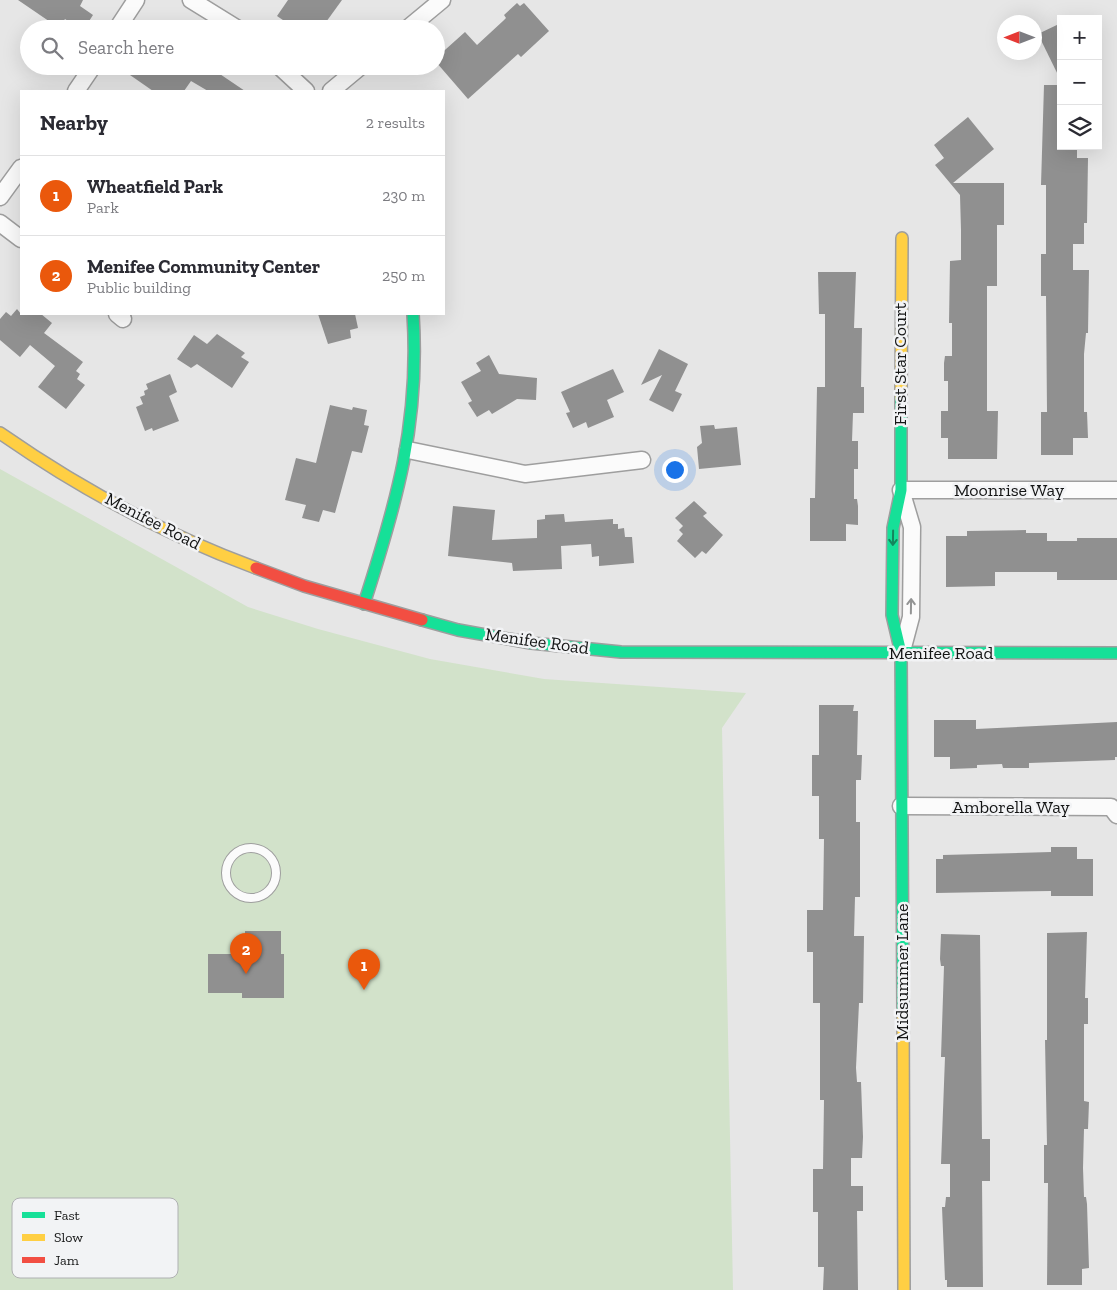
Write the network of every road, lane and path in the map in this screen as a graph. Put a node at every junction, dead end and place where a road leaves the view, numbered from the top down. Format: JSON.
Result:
{"nodes":[{"id":1,"x":136,"y":0,"type":"edge"},
{"id":2,"x":191,"y":0,"type":"edge"},
{"id":3,"x":442,"y":0,"type":"edge"},
{"id":4,"x":123,"y":20,"type":"edge"},
{"id":5,"x":223,"y":20,"type":"edge"},
{"id":6,"x":418,"y":20,"type":"edge"},
{"id":7,"x":87,"y":75,"type":"edge"},
{"id":8,"x":289,"y":75,"type":"edge"},
{"id":9,"x":350,"y":75,"type":"edge"},
{"id":10,"x":77,"y":90,"type":"edge"},
{"id":11,"x":305,"y":90,"type":"edge"},
{"id":12,"x":332,"y":90,"type":"edge"},
{"id":13,"x":20,"y":169,"type":"edge"},
{"id":14,"x":0,"y":197,"type":"edge"},
{"id":15,"x":0,"y":223,"type":"edge"},
{"id":16,"x":20,"y":238,"type":"edge"},
{"id":17,"x":902,"y":238,"type":"dead end"},
{"id":18,"x":413,"y":315,"type":"edge"},
{"id":19,"x":0,"y":433,"type":"edge"},
{"id":20,"x":408,"y":450,"type":"junction"},
{"id":21,"x":642,"y":460,"type":"dead end"},
{"id":22,"x":901,"y":490,"type":"junction"},
{"id":23,"x":1117,"y":490,"type":"edge"},
{"id":24,"x":364,"y":604,"type":"junction"},
{"id":25,"x":901,"y":653,"type":"junction"},
{"id":26,"x":1117,"y":653,"type":"edge"},
{"id":27,"x":901,"y":806,"type":"junction"},
{"id":28,"x":1117,"y":815,"type":"edge"},
{"id":29,"x":275,"y":881,"type":"joint"},
{"id":30,"x":904,"y":1290,"type":"edge"}],
"edges":[{"from":1,"to":4,"type":"street"},
{"from":2,"to":5,"type":"street"},
{"from":3,"to":6,"type":"street"},
{"from":7,"to":10,"type":"street"},
{"from":8,"to":11,"type":"street"},
{"from":9,"to":12,"type":"street"},
{"from":13,"to":14,"type":"street"},
{"from":15,"to":16,"type":"street"},
{"from":17,"to":22,"type":"street","name":"First Star Court"},
{"from":18,"to":20,"type":"street"},
{"from":19,"to":24,"type":"street","name":"Menifee Road"},
{"from":20,"to":21,"type":"street"},
{"from":20,"to":24,"type":"street"},
{"from":22,"to":23,"type":"street","name":"Moonrise Way"},
{"from":22,"to":25,"type":"street","name":"First Star Court"},
{"from":24,"to":25,"type":"street","name":"Menifee Road"},
{"from":25,"to":26,"type":"street","name":"Menifee Road"},
{"from":25,"to":27,"type":"street","name":"Midsummer Lane"},
{"from":27,"to":28,"type":"street","name":"Amborella Way"},
{"from":27,"to":30,"type":"street","name":"Midsummer Lane"},
{"from":29,"to":29,"type":"lane"}]}
